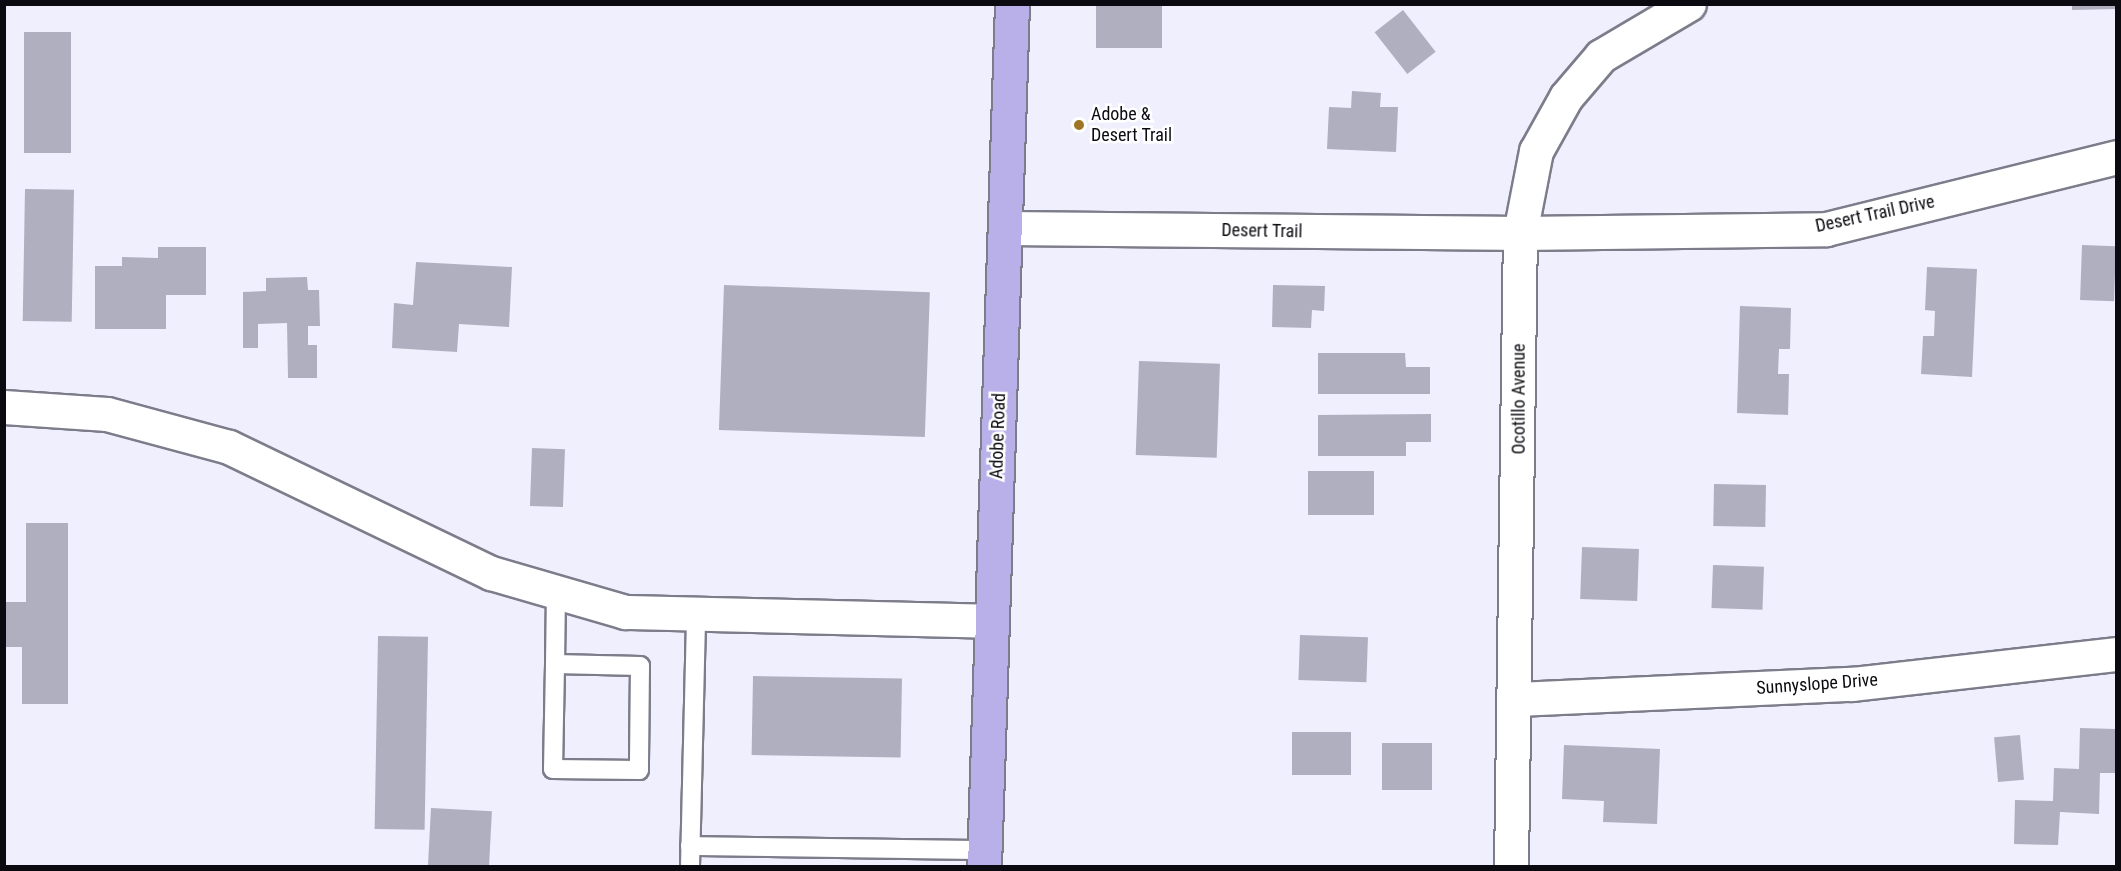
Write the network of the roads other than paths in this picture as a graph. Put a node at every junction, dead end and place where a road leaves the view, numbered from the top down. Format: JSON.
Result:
{"nodes":[{"id":1,"x":1011,"y":4,"type":"edge"},
{"id":2,"x":1689,"y":4,"type":"edge"},
{"id":3,"x":2116,"y":157,"type":"edge"},
{"id":4,"x":1005,"y":228,"type":"junction"},
{"id":5,"x":1520,"y":233,"type":"junction"},
{"id":6,"x":4,"y":407,"type":"edge"},
{"id":7,"x":556,"y":596,"type":"junction"},
{"id":8,"x":696,"y":615,"type":"junction"},
{"id":9,"x":992,"y":621,"type":"junction"},
{"id":10,"x":2116,"y":654,"type":"edge"},
{"id":11,"x":555,"y":664,"type":"junction"},
{"id":12,"x":1517,"y":699,"type":"junction"},
{"id":13,"x":690,"y":846,"type":"junction"},
{"id":14,"x":984,"y":858,"type":"edge"},
{"id":15,"x":690,"y":867,"type":"edge"},
{"id":16,"x":1510,"y":867,"type":"edge"}],
"edges":[{"from":1,"to":4,"type":"main road","name":"Adobe Road"},
{"from":2,"to":5,"type":"street","name":"Ocotillo Avenue"},
{"from":3,"to":5,"type":"street","name":"Desert Trail Drive"},
{"from":4,"to":5,"type":"street","name":"Desert Trail"},
{"from":4,"to":9,"type":"main road","name":"Adobe Road"},
{"from":5,"to":12,"type":"street","name":"Ocotillo Avenue"},
{"from":6,"to":7,"type":"street"},
{"from":7,"to":8,"type":"street"},
{"from":7,"to":11,"type":"lane"},
{"from":8,"to":9,"type":"street"},
{"from":8,"to":13,"type":"lane"},
{"from":9,"to":14,"type":"main road","name":"Adobe Road"},
{"from":10,"to":12,"type":"street","name":"Sunnyslope Drive"},
{"from":11,"to":11,"type":"lane"},
{"from":12,"to":16,"type":"street","name":"Ocotillo Avenue"},
{"from":13,"to":14,"type":"lane"},
{"from":13,"to":15,"type":"lane"}]}
